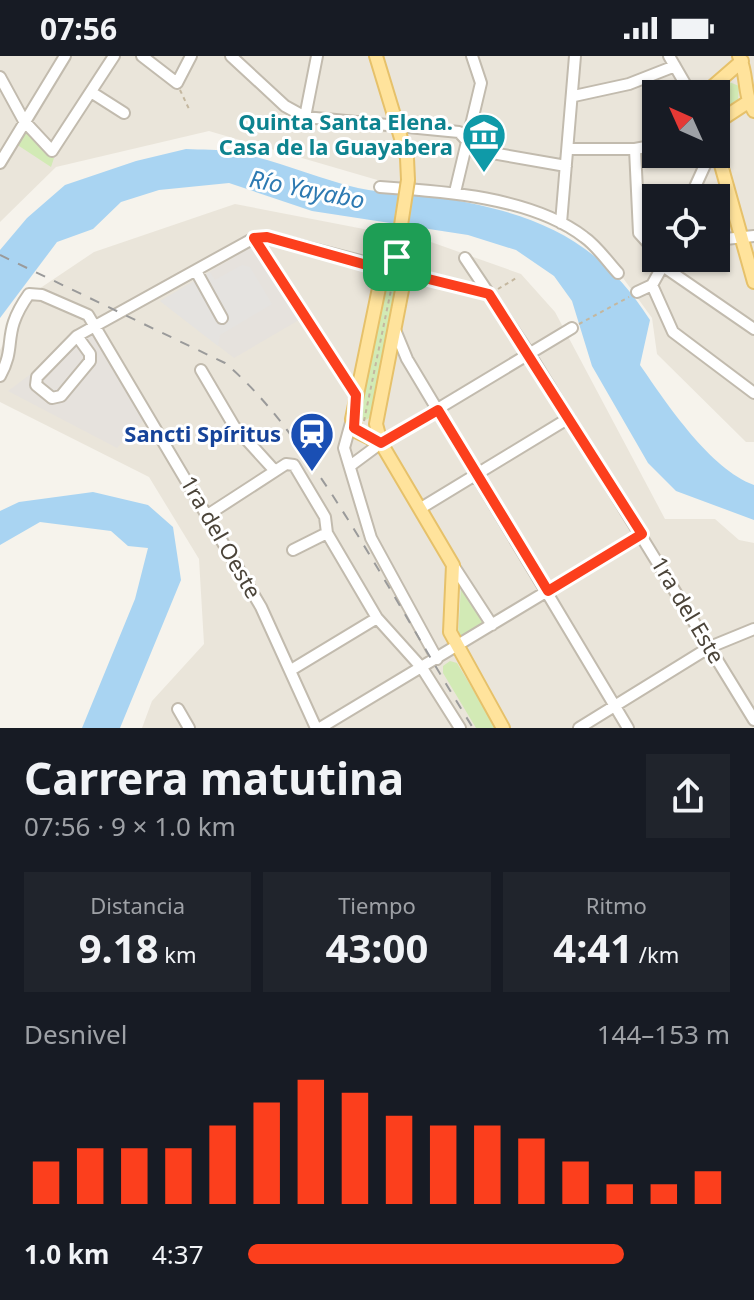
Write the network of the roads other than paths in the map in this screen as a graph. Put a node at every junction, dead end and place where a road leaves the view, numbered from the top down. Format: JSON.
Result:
{"nodes":[{"id":1,"x":65,"y":56,"type":"edge"},
{"id":2,"x":114,"y":56,"type":"edge"},
{"id":3,"x":142,"y":56,"type":"edge"},
{"id":4,"x":191,"y":56,"type":"edge"},
{"id":5,"x":231,"y":56,"type":"edge"},
{"id":6,"x":317,"y":56,"type":"edge"},
{"id":7,"x":376,"y":56,"type":"edge"},
{"id":8,"x":472,"y":56,"type":"edge"},
{"id":9,"x":575,"y":56,"type":"edge"},
{"id":10,"x":745,"y":58,"type":"edge"},
{"id":11,"x":672,"y":61,"type":"edge"},
{"id":12,"x":0,"y":77,"type":"edge"},
{"id":13,"x":683,"y":80,"type":"edge"},
{"id":14,"x":719,"y":80,"type":"edge"},
{"id":15,"x":722,"y":80,"type":"edge"},
{"id":16,"x":745,"y":84,"type":"junction"},
{"id":17,"x":91,"y":92,"type":"junction"},
{"id":18,"x":574,"y":96,"type":"junction"},
{"id":19,"x":751,"y":107,"type":"edge"},
{"id":20,"x":124,"y":113,"type":"dead end"},
{"id":21,"x":305,"y":117,"type":"junction"},
{"id":22,"x":730,"y":117,"type":"edge"},
{"id":23,"x":24,"y":121,"type":"junction"},
{"id":24,"x":398,"y":124,"type":"junction"},
{"id":25,"x":467,"y":143,"type":"junction"},
{"id":26,"x":642,"y":148,"type":"edge"},
{"id":27,"x":568,"y":149,"type":"junction"},
{"id":28,"x":635,"y":149,"type":"junction"},
{"id":29,"x":0,"y":163,"type":"edge"},
{"id":30,"x":566,"y":166,"type":"junction"},
{"id":31,"x":723,"y":168,"type":"edge"},
{"id":32,"x":380,"y":187,"type":"dead end"},
{"id":33,"x":455,"y":192,"type":"junction"},
{"id":34,"x":561,"y":223,"type":"junction"},
{"id":35,"x":642,"y":236,"type":"edge"},
{"id":36,"x":748,"y":237,"type":"edge"},
{"id":37,"x":254,"y":238,"type":"junction"},
{"id":38,"x":465,"y":258,"type":"dead end"},
{"id":39,"x":196,"y":271,"type":"junction"},
{"id":40,"x":658,"y":272,"type":"edge"},
{"id":41,"x":671,"y":272,"type":"edge"},
{"id":42,"x":618,"y":273,"type":"dead end"},
{"id":43,"x":393,"y":274,"type":"junction"},
{"id":44,"x":754,"y":282,"type":"edge"},
{"id":45,"x":652,"y":285,"type":"junction"},
{"id":46,"x":637,"y":292,"type":"road end"},
{"id":47,"x":489,"y":294,"type":"junction"},
{"id":48,"x":222,"y":318,"type":"dead end"},
{"id":49,"x":96,"y":325,"type":"junction"},
{"id":50,"x":572,"y":328,"type":"road end"},
{"id":51,"x":754,"y":329,"type":"edge"},
{"id":52,"x":395,"y":330,"type":"junction"},
{"id":53,"x":77,"y":336,"type":"junction"},
{"id":54,"x":530,"y":355,"type":"junction"},
{"id":55,"x":407,"y":359,"type":"junction"},
{"id":56,"x":388,"y":362,"type":"junction"},
{"id":57,"x":201,"y":370,"type":"dead end"},
{"id":58,"x":0,"y":376,"type":"edge"},
{"id":59,"x":754,"y":393,"type":"edge"},
{"id":60,"x":356,"y":395,"type":"junction"},
{"id":61,"x":438,"y":410,"type":"junction"},
{"id":62,"x":569,"y":418,"type":"junction"},
{"id":63,"x":352,"y":419,"type":"junction"},
{"id":64,"x":376,"y":424,"type":"junction"},
{"id":65,"x":362,"y":433,"type":"junction"},
{"id":66,"x":381,"y":443,"type":"junction"},
{"id":67,"x":350,"y":466,"type":"junction"},
{"id":68,"x":275,"y":471,"type":"junction"},
{"id":69,"x":477,"y":473,"type":"junction"},
{"id":70,"x":421,"y":508,"type":"junction"},
{"id":71,"x":209,"y":514,"type":"junction"},
{"id":72,"x":327,"y":533,"type":"junction"},
{"id":73,"x":642,"y":534,"type":"junction"},
{"id":74,"x":293,"y":550,"type":"dead end"},
{"id":75,"x":453,"y":565,"type":"junction"},
{"id":76,"x":548,"y":591,"type":"junction"},
{"id":77,"x":377,"y":618,"type":"junction"},
{"id":78,"x":492,"y":625,"type":"junction"},
{"id":79,"x":754,"y":629,"type":"edge"},
{"id":80,"x":456,"y":647,"type":"junction"},
{"id":81,"x":710,"y":647,"type":"junction"},
{"id":82,"x":437,"y":659,"type":"junction"},
{"id":83,"x":422,"y":668,"type":"junction"},
{"id":84,"x":291,"y":670,"type":"junction"},
{"id":85,"x":614,"y":706,"type":"junction"},
{"id":86,"x":178,"y":709,"type":"dead end"},
{"id":87,"x":754,"y":720,"type":"edge"},
{"id":88,"x":189,"y":728,"type":"edge"},
{"id":89,"x":318,"y":728,"type":"edge"},
{"id":90,"x":460,"y":728,"type":"edge"},
{"id":91,"x":503,"y":728,"type":"edge"},
{"id":92,"x":579,"y":728,"type":"edge"},
{"id":93,"x":628,"y":728,"type":"edge"}],
"edges":[{"from":1,"to":23,"type":"street"},
{"from":2,"to":17,"type":"street"},
{"from":3,"to":4,"type":"street"},
{"from":5,"to":21,"type":"street"},
{"from":6,"to":21,"type":"street"},
{"from":7,"to":24,"type":"main road"},
{"from":8,"to":25,"type":"street"},
{"from":9,"to":18,"type":"street"},
{"from":10,"to":14,"type":"main road"},
{"from":10,"to":16,"type":"main road"},
{"from":11,"to":13,"type":"street"},
{"from":11,"to":18,"type":"street"},
{"from":12,"to":23,"type":"street"},
{"from":15,"to":16,"type":"main road"},
{"from":16,"to":19,"type":"main road"},
{"from":17,"to":20,"type":"street"},
{"from":17,"to":23,"type":"street"},
{"from":18,"to":27,"type":"street"},
{"from":19,"to":22,"type":"main road"},
{"from":21,"to":24,"type":"street"},
{"from":23,"to":29,"type":"street"},
{"from":24,"to":25,"type":"street"},
{"from":24,"to":43,"type":"main road","bridge":true},
{"from":25,"to":30,"type":"street"},
{"from":25,"to":33,"type":"street"},
{"from":26,"to":28,"type":"street"},
{"from":27,"to":28,"type":"street"},
{"from":27,"to":30,"type":"street"},
{"from":28,"to":35,"type":"street"},
{"from":30,"to":34,"type":"street"},
{"from":31,"to":36,"type":"main road"},
{"from":32,"to":33,"type":"street"},
{"from":33,"to":34,"type":"street"},
{"from":34,"to":42,"type":"street"},
{"from":36,"to":44,"type":"main road"},
{"from":37,"to":39,"type":"street"},
{"from":37,"to":43,"type":"street"},
{"from":37,"to":60,"type":"street"},
{"from":38,"to":47,"type":"street","name":"1ra del Este"},
{"from":39,"to":48,"type":"street"},
{"from":39,"to":49,"type":"street"},
{"from":40,"to":45,"type":"street"},
{"from":41,"to":51,"type":"street"},
{"from":43,"to":47,"type":"street"},
{"from":43,"to":52,"type":"main road"},
{"from":43,"to":60,"type":"main road"},
{"from":45,"to":46,"type":"street"},
{"from":45,"to":59,"type":"street"},
{"from":47,"to":54,"type":"street","name":"1ra del Este"},
{"from":49,"to":53,"type":"street"},
{"from":49,"to":58,"type":"street","name":"1ra del Oeste"},
{"from":49,"to":71,"type":"street","name":"1ra del Oeste"},
{"from":50,"to":54,"type":"street"},
{"from":52,"to":55,"type":"street"},
{"from":52,"to":56,"type":"main road"},
{"from":53,"to":53,"type":"street"},
{"from":54,"to":61,"type":"street"},
{"from":54,"to":62,"type":"street","name":"1ra del Este"},
{"from":55,"to":56,"type":"street"},
{"from":55,"to":61,"type":"street"},
{"from":56,"to":64,"type":"main road"},
{"from":57,"to":68,"type":"street"},
{"from":60,"to":63,"type":"main road"},
{"from":61,"to":66,"type":"street"},
{"from":61,"to":69,"type":"street"},
{"from":62,"to":69,"type":"street"},
{"from":62,"to":73,"type":"street","name":"1ra del Este"},
{"from":63,"to":65,"type":"main road"},
{"from":63,"to":67,"type":"street"},
{"from":64,"to":65,"type":"main road"},
{"from":64,"to":66,"type":"main road"},
{"from":65,"to":66,"type":"main road"},
{"from":66,"to":67,"type":"street"},
{"from":66,"to":70,"type":"main road"},
{"from":67,"to":82,"type":"street"},
{"from":68,"to":71,"type":"street"},
{"from":68,"to":72,"type":"street"},
{"from":69,"to":70,"type":"street"},
{"from":69,"to":76,"type":"street"},
{"from":70,"to":75,"type":"main road"},
{"from":71,"to":84,"type":"street","name":"1ra del Oeste"},
{"from":72,"to":74,"type":"street"},
{"from":72,"to":77,"type":"street"},
{"from":73,"to":76,"type":"street"},
{"from":73,"to":81,"type":"street","name":"1ra del Este"},
{"from":75,"to":78,"type":"street"},
{"from":75,"to":80,"type":"main road"},
{"from":76,"to":78,"type":"street"},
{"from":76,"to":85,"type":"street"},
{"from":77,"to":83,"type":"street"},
{"from":77,"to":84,"type":"street"},
{"from":78,"to":80,"type":"street"},
{"from":79,"to":81,"type":"street"},
{"from":80,"to":82,"type":"street"},
{"from":80,"to":91,"type":"main road"},
{"from":81,"to":85,"type":"street"},
{"from":81,"to":87,"type":"street","name":"1ra del Este"},
{"from":82,"to":83,"type":"street"},
{"from":83,"to":89,"type":"street"},
{"from":83,"to":90,"type":"street"},
{"from":84,"to":89,"type":"street","name":"1ra del Oeste"},
{"from":85,"to":92,"type":"street"},
{"from":85,"to":93,"type":"street"},
{"from":86,"to":88,"type":"street"}]}
